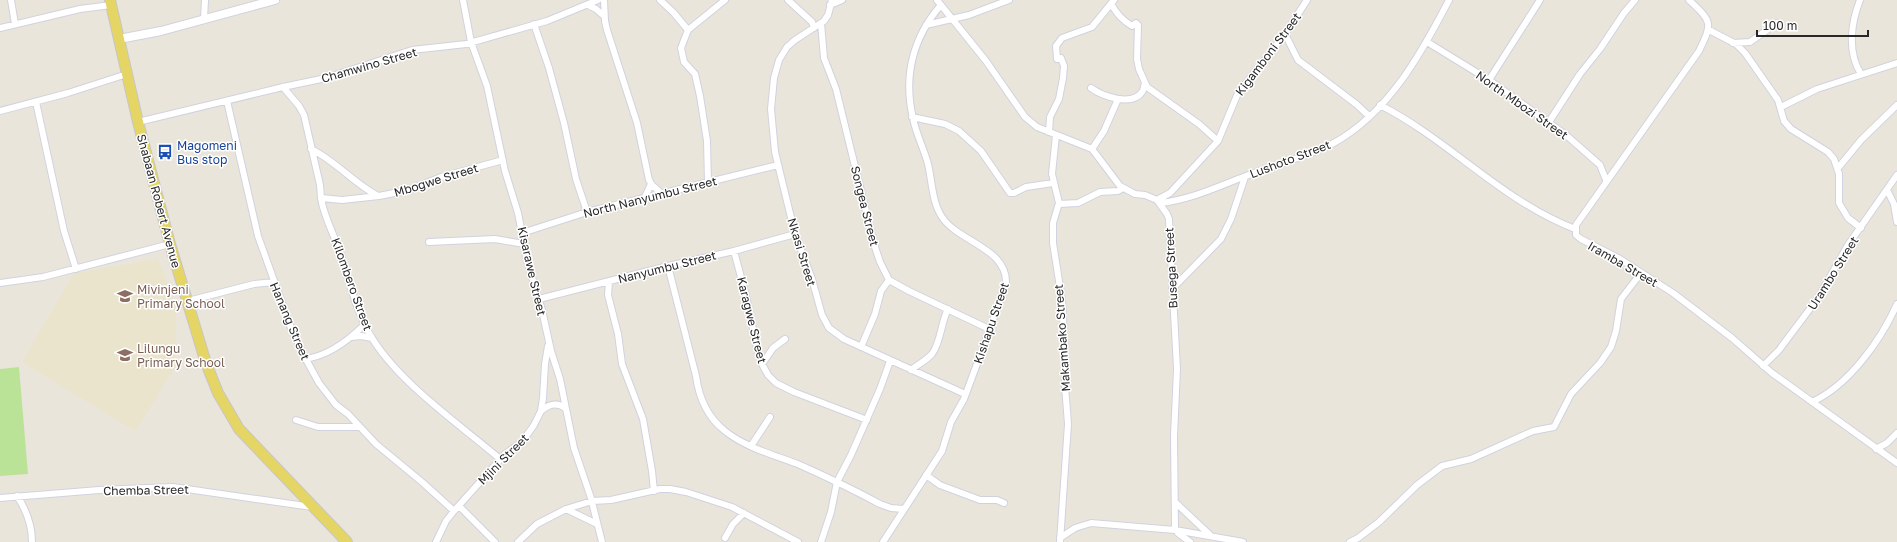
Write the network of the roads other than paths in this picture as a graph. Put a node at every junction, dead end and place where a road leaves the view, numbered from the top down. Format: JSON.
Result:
{"nodes":[{"id":1,"x":11,"y":0,"type":"edge"},
{"id":2,"x":205,"y":0,"type":"edge"},
{"id":3,"x":275,"y":0,"type":"edge"},
{"id":4,"x":463,"y":0,"type":"edge"},
{"id":5,"x":598,"y":0,"type":"edge"},
{"id":6,"x":604,"y":0,"type":"edge"},
{"id":7,"x":660,"y":0,"type":"edge"},
{"id":8,"x":725,"y":0,"type":"edge"},
{"id":9,"x":788,"y":0,"type":"edge"},
{"id":10,"x":842,"y":0,"type":"edge"},
{"id":11,"x":1009,"y":0,"type":"edge"},
{"id":12,"x":1307,"y":0,"type":"edge"},
{"id":13,"x":1450,"y":0,"type":"edge"},
{"id":14,"x":1540,"y":0,"type":"edge"},
{"id":15,"x":1635,"y":0,"type":"edge"},
{"id":16,"x":1689,"y":0,"type":"edge"},
{"id":17,"x":1860,"y":0,"type":"edge"},
{"id":18,"x":110,"y":2,"type":"edge"},
{"id":19,"x":939,"y":2,"type":"edge"},
{"id":20,"x":1112,"y":2,"type":"edge"},
{"id":21,"x":831,"y":3,"type":"edge"},
{"id":22,"x":588,"y":5,"type":"junction"},
{"id":23,"x":604,"y":16,"type":"junction"},
{"id":24,"x":204,"y":19,"type":"junction"},
{"id":25,"x":952,"y":19,"type":"junction"},
{"id":26,"x":821,"y":23,"type":"junction"},
{"id":27,"x":1776,"y":23,"type":"dead end"},
{"id":28,"x":15,"y":24,"type":"junction"},
{"id":29,"x":534,"y":24,"type":"junction"},
{"id":30,"x":926,"y":25,"type":"junction"},
{"id":31,"x":0,"y":28,"type":"edge"},
{"id":32,"x":814,"y":28,"type":"junction"},
{"id":33,"x":688,"y":30,"type":"junction"},
{"id":34,"x":1709,"y":30,"type":"junction"},
{"id":35,"x":1285,"y":34,"type":"junction"},
{"id":36,"x":119,"y":39,"type":"junction"},
{"id":37,"x":471,"y":42,"type":"junction"},
{"id":38,"x":1426,"y":42,"type":"junction"},
{"id":39,"x":1733,"y":43,"type":"junction"},
{"id":40,"x":1897,"y":63,"type":"edge"},
{"id":41,"x":127,"y":74,"type":"junction"},
{"id":42,"x":1861,"y":74,"type":"junction"},
{"id":43,"x":1489,"y":80,"type":"junction"},
{"id":44,"x":1145,"y":83,"type":"junction"},
{"id":45,"x":283,"y":87,"type":"junction"},
{"id":46,"x":1091,"y":88,"type":"dead end"},
{"id":47,"x":1118,"y":99,"type":"junction"},
{"id":48,"x":227,"y":101,"type":"junction"},
{"id":49,"x":36,"y":102,"type":"junction"},
{"id":50,"x":1380,"y":105,"type":"junction"},
{"id":51,"x":1897,"y":105,"type":"edge"},
{"id":52,"x":1781,"y":107,"type":"junction"},
{"id":53,"x":0,"y":111,"type":"edge"},
{"id":54,"x":1369,"y":116,"type":"junction"},
{"id":55,"x":912,"y":117,"type":"junction"},
{"id":56,"x":138,"y":122,"type":"junction"},
{"id":57,"x":1549,"y":122,"type":"junction"},
{"id":58,"x":1049,"y":132,"type":"junction"},
{"id":59,"x":1056,"y":135,"type":"junction"},
{"id":60,"x":1218,"y":141,"type":"junction"},
{"id":61,"x":311,"y":148,"type":"junction"},
{"id":62,"x":1092,"y":149,"type":"junction"},
{"id":63,"x":503,"y":160,"type":"junction"},
{"id":64,"x":778,"y":165,"type":"junction"},
{"id":65,"x":1838,"y":168,"type":"junction"},
{"id":66,"x":1897,"y":175,"type":"edge"},
{"id":67,"x":1245,"y":176,"type":"junction"},
{"id":68,"x":1606,"y":180,"type":"junction"},
{"id":69,"x":708,"y":183,"type":"junction"},
{"id":70,"x":1053,"y":183,"type":"junction"},
{"id":71,"x":651,"y":184,"type":"junction"},
{"id":72,"x":1123,"y":188,"type":"junction"},
{"id":73,"x":1887,"y":190,"type":"junction"},
{"id":74,"x":662,"y":194,"type":"junction"},
{"id":75,"x":379,"y":196,"type":"junction"},
{"id":76,"x":321,"y":198,"type":"junction"},
{"id":77,"x":644,"y":199,"type":"junction"},
{"id":78,"x":1158,"y":202,"type":"junction"},
{"id":79,"x":1059,"y":204,"type":"junction"},
{"id":80,"x":587,"y":212,"type":"junction"},
{"id":81,"x":1897,"y":222,"type":"edge"},
{"id":82,"x":1861,"y":228,"type":"junction"},
{"id":83,"x":1575,"y":229,"type":"junction"},
{"id":84,"x":522,"y":233,"type":"junction"},
{"id":85,"x":795,"y":234,"type":"junction"},
{"id":86,"x":429,"y":242,"type":"dead end"},
{"id":87,"x":170,"y":244,"type":"junction"},
{"id":88,"x":524,"y":244,"type":"junction"},
{"id":89,"x":734,"y":251,"type":"junction"},
{"id":90,"x":668,"y":266,"type":"junction"},
{"id":91,"x":76,"y":269,"type":"junction"},
{"id":92,"x":1641,"y":273,"type":"junction"},
{"id":93,"x":889,"y":280,"type":"junction"},
{"id":94,"x":274,"y":282,"type":"junction"},
{"id":95,"x":609,"y":282,"type":"junction"},
{"id":96,"x":0,"y":283,"type":"edge"},
{"id":97,"x":1172,"y":289,"type":"junction"},
{"id":98,"x":539,"y":299,"type":"junction"},
{"id":99,"x":188,"y":301,"type":"junction"},
{"id":100,"x":1897,"y":304,"type":"edge"},
{"id":101,"x":948,"y":309,"type":"junction"},
{"id":102,"x":365,"y":324,"type":"junction"},
{"id":103,"x":989,"y":329,"type":"junction"},
{"id":104,"x":350,"y":338,"type":"junction"},
{"id":105,"x":372,"y":338,"type":"junction"},
{"id":106,"x":785,"y":339,"type":"dead end"},
{"id":107,"x":548,"y":342,"type":"junction"},
{"id":108,"x":861,"y":347,"type":"junction"},
{"id":109,"x":305,"y":359,"type":"junction"},
{"id":110,"x":890,"y":361,"type":"junction"},
{"id":111,"x":762,"y":364,"type":"junction"},
{"id":112,"x":1763,"y":366,"type":"junction"},
{"id":113,"x":911,"y":370,"type":"junction"},
{"id":114,"x":965,"y":394,"type":"junction"},
{"id":115,"x":1812,"y":402,"type":"junction"},
{"id":116,"x":565,"y":408,"type":"junction"},
{"id":117,"x":541,"y":411,"type":"junction"},
{"id":118,"x":770,"y":416,"type":"dead end"},
{"id":119,"x":296,"y":420,"type":"dead end"},
{"id":120,"x":866,"y":420,"type":"junction"},
{"id":121,"x":359,"y":427,"type":"junction"},
{"id":122,"x":1897,"y":433,"type":"edge"},
{"id":123,"x":751,"y":446,"type":"junction"},
{"id":124,"x":1876,"y":449,"type":"junction"},
{"id":125,"x":500,"y":460,"type":"junction"},
{"id":126,"x":1897,"y":463,"type":"edge"},
{"id":127,"x":926,"y":475,"type":"junction"},
{"id":128,"x":837,"y":482,"type":"junction"},
{"id":129,"x":654,"y":491,"type":"junction"},
{"id":130,"x":17,"y":496,"type":"junction"},
{"id":131,"x":0,"y":498,"type":"edge"},
{"id":132,"x":592,"y":501,"type":"junction"},
{"id":133,"x":1004,"y":503,"type":"dead end"},
{"id":134,"x":1176,"y":503,"type":"junction"},
{"id":135,"x":314,"y":507,"type":"junction"},
{"id":136,"x":456,"y":508,"type":"junction"},
{"id":137,"x":566,"y":509,"type":"junction"},
{"id":138,"x":904,"y":509,"type":"junction"},
{"id":139,"x":744,"y":513,"type":"junction"},
{"id":140,"x":597,"y":524,"type":"junction"},
{"id":141,"x":1176,"y":531,"type":"junction"},
{"id":142,"x":1210,"y":536,"type":"junction"},
{"id":143,"x":725,"y":538,"type":"dead end"},
{"id":144,"x":1060,"y":540,"type":"edge"},
{"id":145,"x":32,"y":542,"type":"edge"},
{"id":146,"x":347,"y":542,"type":"edge"},
{"id":147,"x":436,"y":542,"type":"edge"},
{"id":148,"x":495,"y":542,"type":"edge"},
{"id":149,"x":518,"y":542,"type":"edge"},
{"id":150,"x":602,"y":542,"type":"edge"},
{"id":151,"x":798,"y":542,"type":"edge"},
{"id":152,"x":821,"y":542,"type":"edge"},
{"id":153,"x":883,"y":542,"type":"edge"},
{"id":154,"x":1190,"y":542,"type":"edge"},
{"id":155,"x":1243,"y":542,"type":"edge"},
{"id":156,"x":1350,"y":542,"type":"edge"}],
"edges":[{"from":1,"to":28,"type":"street"},
{"from":2,"to":24,"type":"street"},
{"from":3,"to":24,"type":"street"},
{"from":4,"to":37,"type":"street","name":"Kisarawe Street"},
{"from":5,"to":22,"type":"street","name":"Chamwino Street"},
{"from":6,"to":23,"type":"street"},
{"from":7,"to":33,"type":"street"},
{"from":8,"to":33,"type":"street"},
{"from":9,"to":32,"type":"street"},
{"from":10,"to":21,"type":"street"},
{"from":11,"to":25,"type":"street"},
{"from":12,"to":35,"type":"street","name":"Kigamboni Street"},
{"from":13,"to":38,"type":"street","name":"Lushoto Street"},
{"from":14,"to":43,"type":"street"},
{"from":15,"to":57,"type":"street"},
{"from":16,"to":34,"type":"street"},
{"from":17,"to":42,"type":"street"},
{"from":18,"to":28,"type":"street"},
{"from":18,"to":36,"type":"main road","name":"Shabaan Robert Avenue"},
{"from":19,"to":25,"type":"street"},
{"from":19,"to":30,"type":"street","name":"Kishapu Street"},
{"from":20,"to":44,"type":"street"},
{"from":20,"to":58,"type":"street"},
{"from":21,"to":26,"type":"street","name":"Nkasi Street"},
{"from":22,"to":23,"type":"street"},
{"from":22,"to":29,"type":"street","name":"Chamwino Street"},
{"from":23,"to":71,"type":"street"},
{"from":24,"to":36,"type":"street"},
{"from":25,"to":30,"type":"street"},
{"from":25,"to":58,"type":"street"},
{"from":26,"to":32,"type":"street","name":"Nkasi Street"},
{"from":26,"to":93,"type":"street","name":"Songea Street"},
{"from":27,"to":39,"type":"street"},
{"from":28,"to":31,"type":"street"},
{"from":29,"to":37,"type":"street","name":"Chamwino Street"},
{"from":29,"to":80,"type":"street"},
{"from":30,"to":55,"type":"street","name":"Kishapu Street"},
{"from":32,"to":64,"type":"street","name":"Nkasi Street"},
{"from":33,"to":69,"type":"street"},
{"from":34,"to":39,"type":"street"},
{"from":34,"to":68,"type":"street"},
{"from":35,"to":54,"type":"street"},
{"from":35,"to":60,"type":"street","name":"Kigamboni Street"},
{"from":36,"to":41,"type":"main road","name":"Shabaan Robert Avenue"},
{"from":37,"to":45,"type":"street","name":"Chamwino Street"},
{"from":37,"to":63,"type":"street","name":"Kisarawe Street"},
{"from":38,"to":43,"type":"street","name":"North Mbozi Street"},
{"from":38,"to":50,"type":"street","name":"Lushoto Street"},
{"from":39,"to":52,"type":"street"},
{"from":40,"to":42,"type":"street"},
{"from":41,"to":49,"type":"street"},
{"from":41,"to":56,"type":"main road","name":"Shabaan Robert Avenue"},
{"from":42,"to":52,"type":"street"},
{"from":43,"to":57,"type":"street","name":"North Mbozi Street"},
{"from":44,"to":47,"type":"street"},
{"from":44,"to":60,"type":"street"},
{"from":45,"to":48,"type":"street","name":"Chamwino Street"},
{"from":45,"to":61,"type":"street"},
{"from":46,"to":47,"type":"street"},
{"from":47,"to":62,"type":"street"},
{"from":48,"to":56,"type":"street","name":"Chamwino Street"},
{"from":48,"to":94,"type":"street","name":"Hanang Street"},
{"from":49,"to":53,"type":"street"},
{"from":49,"to":91,"type":"street"},
{"from":50,"to":54,"type":"street","name":"Lushoto Street"},
{"from":50,"to":83,"type":"street"},
{"from":51,"to":65,"type":"street"},
{"from":52,"to":65,"type":"street"},
{"from":54,"to":67,"type":"street","name":"Lushoto Street"},
{"from":55,"to":70,"type":"street"},
{"from":55,"to":103,"type":"street","name":"Kishapu Street"},
{"from":56,"to":87,"type":"main road","name":"Shabaan Robert Avenue"},
{"from":57,"to":68,"type":"street","name":"North Mbozi Street"},
{"from":58,"to":59,"type":"street"},
{"from":59,"to":62,"type":"street"},
{"from":59,"to":70,"type":"street"},
{"from":60,"to":78,"type":"street","name":"Kigamboni Street"},
{"from":61,"to":75,"type":"street"},
{"from":61,"to":76,"type":"street"},
{"from":62,"to":72,"type":"street"},
{"from":63,"to":75,"type":"street","name":"Mbogwe Street"},
{"from":63,"to":84,"type":"street","name":"Kisarawe Street"},
{"from":64,"to":69,"type":"street","name":"North Nanyumbu Street"},
{"from":64,"to":85,"type":"street","name":"Nkasi Street"},
{"from":65,"to":82,"type":"street"},
{"from":66,"to":73,"type":"street","name":"Urambo Street"},
{"from":67,"to":78,"type":"street","name":"Lushoto Street"},
{"from":67,"to":97,"type":"street"},
{"from":68,"to":83,"type":"street"},
{"from":69,"to":74,"type":"street","name":"North Nanyumbu Street"},
{"from":70,"to":79,"type":"street"},
{"from":71,"to":74,"type":"street"},
{"from":71,"to":77,"type":"street"},
{"from":72,"to":78,"type":"street"},
{"from":72,"to":79,"type":"street"},
{"from":73,"to":81,"type":"street"},
{"from":73,"to":82,"type":"street","name":"Urambo Street"},
{"from":74,"to":77,"type":"street","name":"North Nanyumbu Street"},
{"from":75,"to":76,"type":"street","name":"Mbogwe Street"},
{"from":76,"to":102,"type":"street","name":"Kilombero Street"},
{"from":77,"to":80,"type":"street","name":"North Nanyumbu Street"},
{"from":78,"to":97,"type":"street","name":"Busega Street"},
{"from":79,"to":144,"type":"street","name":"Makambako Street"},
{"from":80,"to":84,"type":"street","name":"North Nanyumbu Street"},
{"from":82,"to":112,"type":"street","name":"Urambo Street"},
{"from":83,"to":92,"type":"street","name":"Iramba Street"},
{"from":84,"to":88,"type":"street","name":"Kisarawe Street"},
{"from":85,"to":89,"type":"street","name":"Nanyumbu Street"},
{"from":85,"to":108,"type":"street","name":"Nkasi Street"},
{"from":86,"to":88,"type":"street"},
{"from":87,"to":91,"type":"street"},
{"from":87,"to":99,"type":"main road","name":"Shabaan Robert Avenue"},
{"from":88,"to":98,"type":"street","name":"Kisarawe Street"},
{"from":89,"to":90,"type":"street","name":"Nanyumbu Street"},
{"from":89,"to":111,"type":"street","name":"Karagwe Street"},
{"from":90,"to":95,"type":"street","name":"Nanyumbu Street"},
{"from":90,"to":123,"type":"street"},
{"from":91,"to":96,"type":"street"},
{"from":92,"to":112,"type":"street","name":"Iramba Street"},
{"from":92,"to":156,"type":"street"},
{"from":93,"to":101,"type":"street"},
{"from":93,"to":108,"type":"street"},
{"from":94,"to":99,"type":"street"},
{"from":94,"to":109,"type":"street","name":"Hanang Street"},
{"from":95,"to":98,"type":"street","name":"Nanyumbu Street"},
{"from":95,"to":129,"type":"street"},
{"from":97,"to":134,"type":"street","name":"Busega Street"},
{"from":98,"to":107,"type":"street","name":"Kisarawe Street"},
{"from":99,"to":135,"type":"main road","name":"Shabaan Robert Avenue"},
{"from":100,"to":115,"type":"street"},
{"from":101,"to":103,"type":"street"},
{"from":101,"to":113,"type":"street"},
{"from":102,"to":104,"type":"street"},
{"from":102,"to":105,"type":"street","name":"Kilombero Street"},
{"from":103,"to":114,"type":"street","name":"Kishapu Street"},
{"from":104,"to":105,"type":"street"},
{"from":104,"to":109,"type":"street"},
{"from":105,"to":125,"type":"street","name":"Kilombero Street"},
{"from":106,"to":111,"type":"street"},
{"from":107,"to":116,"type":"street","name":"Kisarawe Street"},
{"from":107,"to":117,"type":"street","name":"Mjini Street"},
{"from":108,"to":110,"type":"street","name":"Nkasi Street"},
{"from":109,"to":121,"type":"street","name":"Hanang Street"},
{"from":110,"to":113,"type":"street","name":"Nkasi Street"},
{"from":110,"to":120,"type":"street"},
{"from":111,"to":120,"type":"street","name":"Karagwe Street"},
{"from":112,"to":115,"type":"street","name":"Iramba Street"},
{"from":113,"to":114,"type":"street","name":"Nkasi Street"},
{"from":114,"to":127,"type":"street","name":"Kishapu Street"},
{"from":115,"to":124,"type":"street","name":"Iramba Street"},
{"from":116,"to":117,"type":"street"},
{"from":116,"to":132,"type":"street","name":"Kisarawe Street"},
{"from":117,"to":125,"type":"street","name":"Mjini Street"},
{"from":118,"to":123,"type":"street"},
{"from":119,"to":121,"type":"street"},
{"from":120,"to":128,"type":"street"},
{"from":121,"to":136,"type":"street","name":"Hanang Street"},
{"from":122,"to":124,"type":"street"},
{"from":123,"to":128,"type":"street"},
{"from":124,"to":126,"type":"street","name":"Iramba Street"},
{"from":125,"to":136,"type":"street","name":"Mjini Street"},
{"from":127,"to":133,"type":"street"},
{"from":127,"to":138,"type":"street","name":"Kishapu Street"},
{"from":128,"to":138,"type":"street"},
{"from":128,"to":152,"type":"street"},
{"from":129,"to":132,"type":"street"},
{"from":129,"to":139,"type":"street"},
{"from":130,"to":131,"type":"street","name":"Chemba Street"},
{"from":130,"to":135,"type":"street","name":"Chemba Street"},
{"from":130,"to":145,"type":"street"},
{"from":132,"to":137,"type":"street"},
{"from":132,"to":140,"type":"street","name":"Kisarawe Street"},
{"from":134,"to":141,"type":"street","name":"Busega Street"},
{"from":134,"to":142,"type":"street"},
{"from":135,"to":146,"type":"main road","name":"Shabaan Robert Avenue"},
{"from":136,"to":147,"type":"street","name":"Mjini Street"},
{"from":136,"to":148,"type":"street","name":"Hanang Street"},
{"from":137,"to":140,"type":"street"},
{"from":137,"to":149,"type":"street"},
{"from":138,"to":153,"type":"street","name":"Kishapu Street"},
{"from":139,"to":143,"type":"street"},
{"from":139,"to":151,"type":"street"},
{"from":140,"to":150,"type":"street","name":"Kisarawe Street"},
{"from":141,"to":142,"type":"street"},
{"from":141,"to":144,"type":"street"},
{"from":141,"to":154,"type":"street"},
{"from":142,"to":155,"type":"street"}]}
